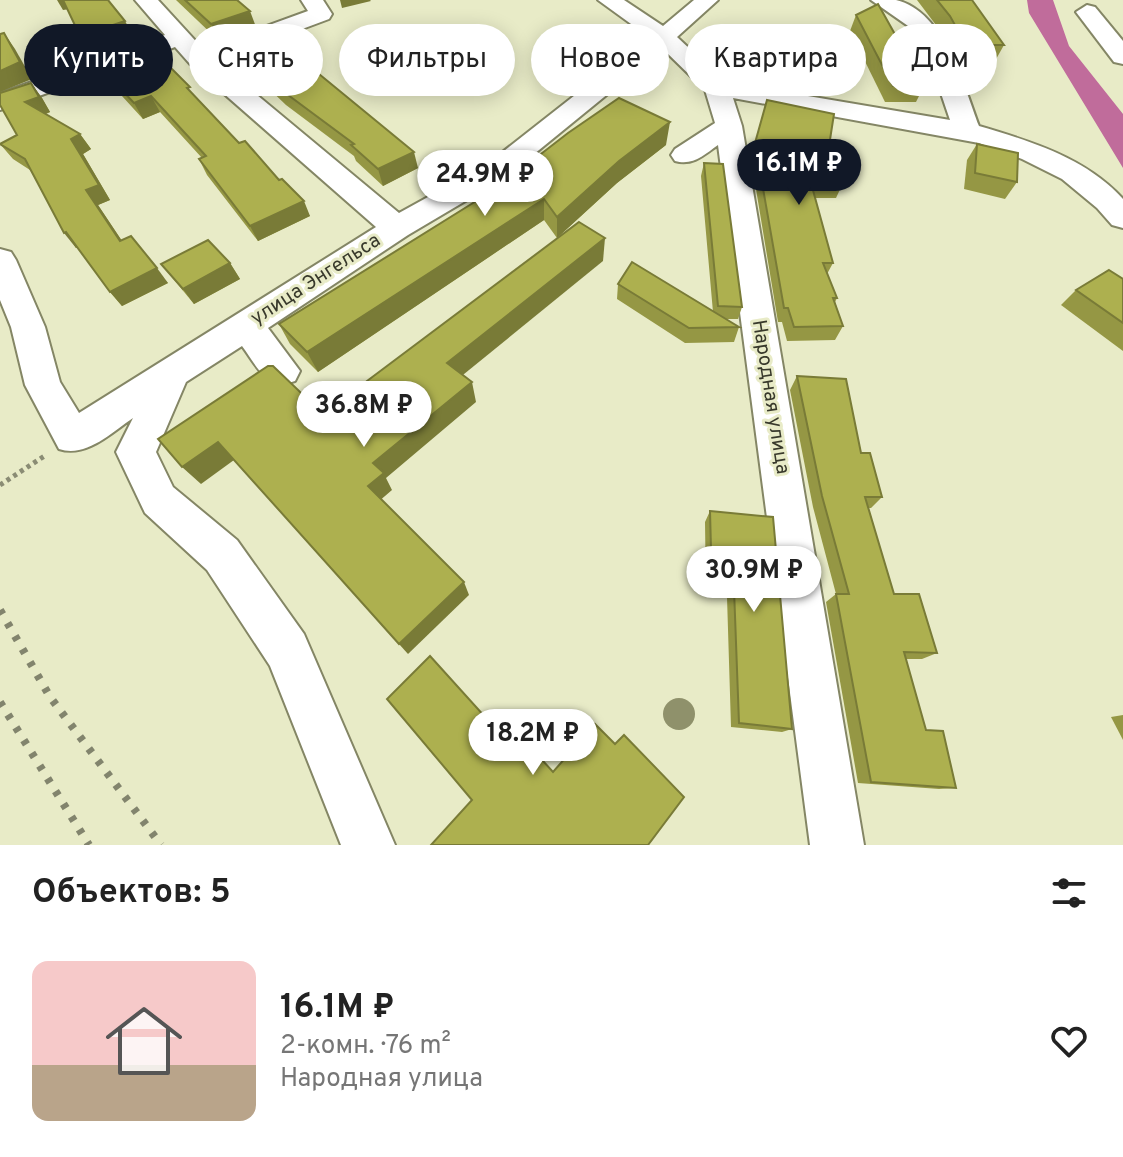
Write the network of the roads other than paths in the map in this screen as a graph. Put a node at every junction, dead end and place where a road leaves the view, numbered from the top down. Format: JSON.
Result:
{"nodes":[{"id":1,"x":146,"y":0,"type":"edge"},
{"id":2,"x":312,"y":0,"type":"edge"},
{"id":3,"x":609,"y":0,"type":"edge"},
{"id":4,"x":707,"y":0,"type":"edge"},
{"id":5,"x":882,"y":0,"type":"edge"},
{"id":6,"x":1087,"y":12,"type":"dead end"},
{"id":7,"x":294,"y":24,"type":"edge"},
{"id":8,"x":645,"y":24,"type":"edge"},
{"id":9,"x":669,"y":33,"type":"edge"},
{"id":10,"x":180,"y":37,"type":"junction"},
{"id":11,"x":669,"y":42,"type":"edge"},
{"id":12,"x":189,"y":47,"type":"edge"},
{"id":13,"x":685,"y":57,"type":"edge"},
{"id":14,"x":1123,"y":57,"type":"edge"},
{"id":15,"x":242,"y":96,"type":"edge"},
{"id":16,"x":590,"y":96,"type":"edge"},
{"id":17,"x":720,"y":96,"type":"edge"},
{"id":18,"x":764,"y":96,"type":"edge"},
{"id":19,"x":0,"y":102,"type":"edge"},
{"id":20,"x":729,"y":126,"type":"junction"},
{"id":21,"x":967,"y":131,"type":"junction"},
{"id":22,"x":685,"y":155,"type":"dead end"},
{"id":23,"x":1123,"y":218,"type":"edge"},
{"id":24,"x":397,"y":228,"type":"junction"},
{"id":25,"x":0,"y":260,"type":"edge"},
{"id":26,"x":246,"y":326,"type":"junction"},
{"id":27,"x":282,"y":371,"type":"edge"},
{"id":28,"x":173,"y":372,"type":"junction"},
{"id":29,"x":368,"y":845,"type":"edge"},
{"id":30,"x":837,"y":845,"type":"edge"}],
"edges":[{"from":1,"to":10,"type":"street"},
{"from":2,"to":7,"type":"street"},
{"from":3,"to":8,"type":"street","name":"Народная улица"},
{"from":4,"to":9,"type":"street","name":"улица Энгельса"},
{"from":5,"to":21,"type":"street"},
{"from":6,"to":14,"type":"street"},
{"from":10,"to":12,"type":"street"},
{"from":10,"to":19,"type":"street"},
{"from":11,"to":13,"type":"street","name":"Народная улица"},
{"from":15,"to":24,"type":"street"},
{"from":16,"to":24,"type":"street","name":"улица Энгельса"},
{"from":17,"to":20,"type":"street","name":"Народная улица"},
{"from":18,"to":21,"type":"street"},
{"from":20,"to":22,"type":"street"},
{"from":20,"to":30,"type":"street","name":"Народная улица"},
{"from":21,"to":23,"type":"street"},
{"from":24,"to":26,"type":"street","name":"улица Энгельса"},
{"from":25,"to":28,"type":"street","name":"улица Энгельса"},
{"from":26,"to":27,"type":"street"},
{"from":26,"to":28,"type":"street","name":"улица Энгельса"},
{"from":28,"to":29,"type":"street"}]}
